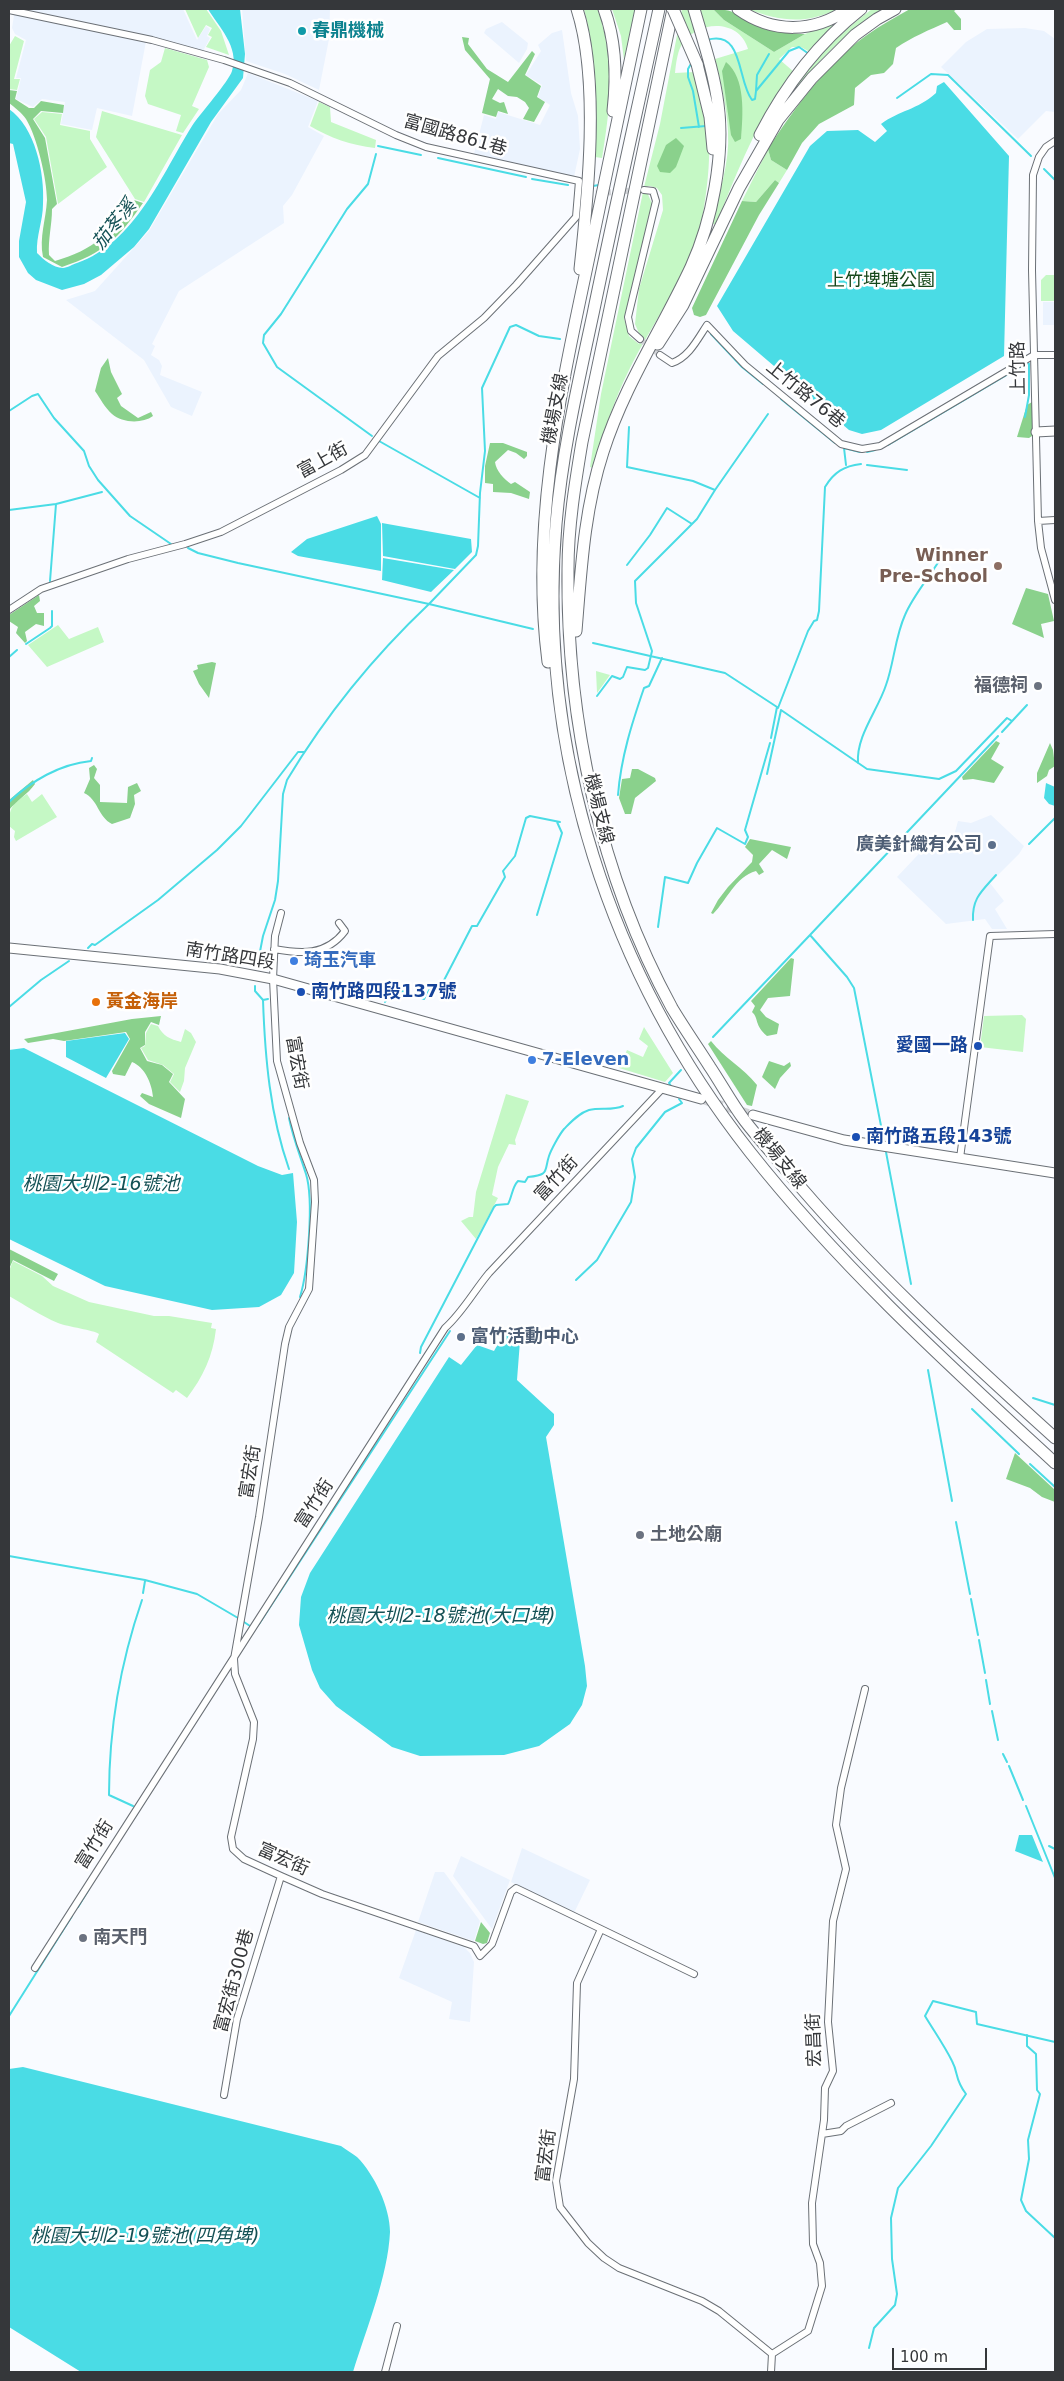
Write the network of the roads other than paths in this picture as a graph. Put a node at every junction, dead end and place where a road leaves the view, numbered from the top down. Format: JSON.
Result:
{"nodes":[{"id":1,"x":577,"y":9,"type":"edge"},
{"id":2,"x":604,"y":9,"type":"edge"},
{"id":3,"x":641,"y":9,"type":"edge"},
{"id":4,"x":659,"y":9,"type":"edge"},
{"id":5,"x":673,"y":9,"type":"edge"},
{"id":6,"x":694,"y":9,"type":"edge"},
{"id":7,"x":738,"y":9,"type":"edge"},
{"id":8,"x":848,"y":9,"type":"edge"},
{"id":9,"x":861,"y":9,"type":"edge"},
{"id":10,"x":895,"y":9,"type":"edge"},
{"id":11,"x":9,"y":10,"type":"edge"},
{"id":12,"x":1055,"y":141,"type":"edge"},
{"id":13,"x":605,"y":180,"type":"junction"},
{"id":14,"x":739,"y":188,"type":"junction"},
{"id":15,"x":644,"y":190,"type":"dead end"},
{"id":16,"x":578,"y":195,"type":"joint"},
{"id":17,"x":712,"y":196,"type":"junction"},
{"id":18,"x":573,"y":333,"type":"junction"},
{"id":19,"x":640,"y":340,"type":"tunnel mouth"},
{"id":20,"x":660,"y":355,"type":"tunnel mouth"},
{"id":21,"x":1034,"y":355,"type":"junction"},
{"id":22,"x":1055,"y":355,"type":"edge"},
{"id":23,"x":631,"y":386,"type":"junction"},
{"id":24,"x":1055,"y":431,"type":"edge"},
{"id":25,"x":1036,"y":432,"type":"junction"},
{"id":26,"x":1055,"y":520,"type":"edge"},
{"id":27,"x":1038,"y":521,"type":"junction"},
{"id":28,"x":1055,"y":600,"type":"edge"},
{"id":29,"x":9,"y":610,"type":"edge"},
{"id":30,"x":573,"y":665,"type":"junction"},
{"id":31,"x":562,"y":727,"type":"junction"},
{"id":32,"x":281,"y":913,"type":"dead end"},
{"id":33,"x":339,"y":923,"type":"dead end"},
{"id":34,"x":1055,"y":934,"type":"edge"},
{"id":35,"x":9,"y":948,"type":"edge"},
{"id":36,"x":274,"y":949,"type":"junction"},
{"id":37,"x":273,"y":979,"type":"junction"},
{"id":38,"x":662,"y":1089,"type":"junction"},
{"id":39,"x":700,"y":1100,"type":"tunnel mouth"},
{"id":40,"x":753,"y":1115,"type":"tunnel mouth"},
{"id":41,"x":960,"y":1158,"type":"junction"},
{"id":42,"x":1055,"y":1173,"type":"edge"},
{"id":43,"x":1055,"y":1438,"type":"edge"},
{"id":44,"x":1055,"y":1463,"type":"edge"},
{"id":45,"x":234,"y":1659,"type":"junction"},
{"id":46,"x":865,"y":1689,"type":"dead end"},
{"id":47,"x":281,"y":1876,"type":"junction"},
{"id":48,"x":601,"y":1929,"type":"junction"},
{"id":49,"x":35,"y":1968,"type":"dead end"},
{"id":50,"x":694,"y":1974,"type":"dead end"},
{"id":51,"x":224,"y":2095,"type":"dead end"},
{"id":52,"x":891,"y":2103,"type":"dead end"},
{"id":53,"x":822,"y":2134,"type":"junction"},
{"id":54,"x":398,"y":2326,"type":"dead end"},
{"id":55,"x":772,"y":2354,"type":"junction"},
{"id":56,"x":385,"y":2372,"type":"edge"},
{"id":57,"x":771,"y":2372,"type":"edge"}],
"edges":[{"from":1,"to":18,"type":"highway"},
{"from":2,"to":13,"type":"highway"},
{"from":3,"to":13,"type":"highway"},
{"from":4,"to":31,"type":"highway","name":"機場支線"},
{"from":5,"to":17,"type":"highway","bridge":true},
{"from":5,"to":30,"type":"highway","name":"機場支線"},
{"from":6,"to":17,"type":"highway"},
{"from":7,"to":8,"type":"highway"},
{"from":9,"to":14,"type":"highway"},
{"from":10,"to":14,"type":"highway"},
{"from":11,"to":16,"type":"street","name":"富國路861巷"},
{"from":12,"to":21,"type":"street","name":"上竹路"},
{"from":13,"to":18,"type":"highway"},
{"from":14,"to":23,"type":"highway"},
{"from":15,"to":19,"type":"street"},
{"from":16,"to":29,"type":"street","name":"富上街"},
{"from":17,"to":23,"type":"highway"},
{"from":18,"to":31,"type":"highway"},
{"from":20,"to":21,"type":"street","name":"上竹路76巷"},
{"from":21,"to":22,"type":"street"},
{"from":21,"to":25,"type":"street","name":"上竹路"},
{"from":23,"to":30,"type":"highway"},
{"from":24,"to":25,"type":"street"},
{"from":25,"to":27,"type":"street","name":"上竹路"},
{"from":26,"to":27,"type":"street"},
{"from":27,"to":28,"type":"street","name":"上竹路"},
{"from":30,"to":43,"type":"highway","name":"機場支線"},
{"from":31,"to":44,"type":"highway","name":"機場支線"},
{"from":32,"to":36,"type":"street","name":"富宏街"},
{"from":33,"to":36,"type":"street"},
{"from":34,"to":41,"type":"street"},
{"from":35,"to":37,"type":"street","name":"南竹路四段"},
{"from":36,"to":37,"type":"street","name":"富宏街"},
{"from":37,"to":38,"type":"street","name":"南竹路四段"},
{"from":37,"to":45,"type":"street","name":"富宏街"},
{"from":38,"to":39,"type":"street","name":"南竹路四段"},
{"from":38,"to":45,"type":"street","name":"富竹街"},
{"from":40,"to":41,"type":"street"},
{"from":41,"to":42,"type":"street"},
{"from":45,"to":47,"type":"street","name":"富宏街"},
{"from":45,"to":49,"type":"street","name":"富竹街"},
{"from":46,"to":53,"type":"street","name":"宏昌街"},
{"from":47,"to":48,"type":"street","name":"富宏街"},
{"from":47,"to":51,"type":"street","name":"富宏街300巷"},
{"from":48,"to":50,"type":"street"},
{"from":48,"to":55,"type":"street","name":"富宏街"},
{"from":52,"to":53,"type":"street"},
{"from":53,"to":55,"type":"street","name":"宏昌街"},
{"from":54,"to":56,"type":"street"},
{"from":55,"to":57,"type":"street"}]}
